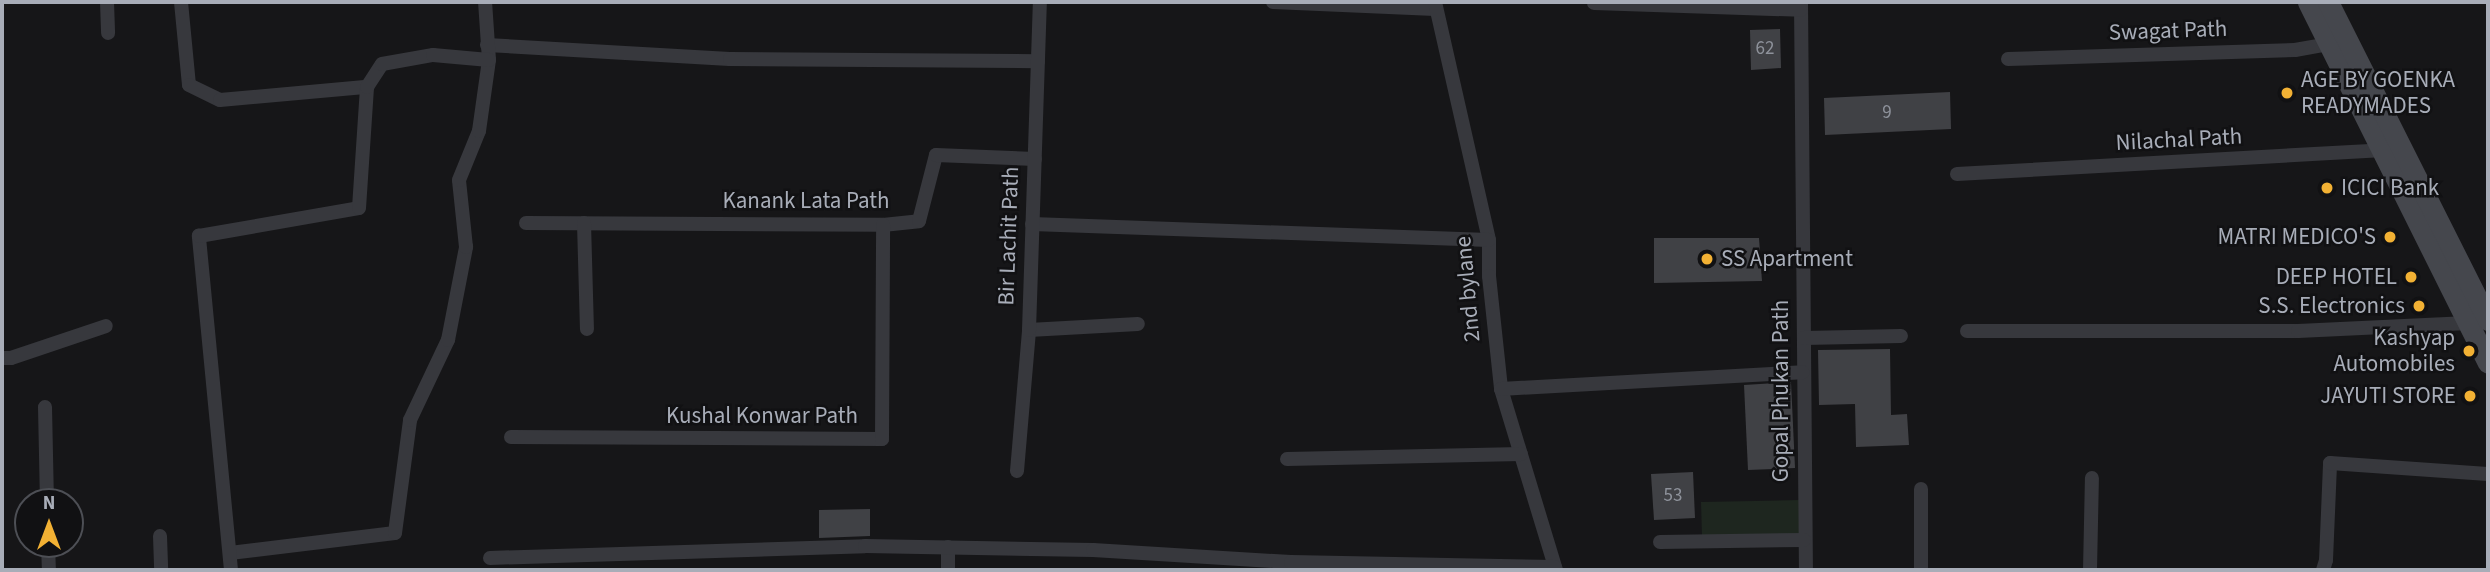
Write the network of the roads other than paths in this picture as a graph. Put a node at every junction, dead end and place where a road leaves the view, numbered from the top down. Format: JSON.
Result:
{"nodes":[{"id":1,"x":107,"y":2,"type":"edge"},
{"id":2,"x":181,"y":2,"type":"edge"},
{"id":3,"x":485,"y":2,"type":"edge"},
{"id":4,"x":1040,"y":2,"type":"edge"},
{"id":5,"x":1273,"y":2,"type":"edge"},
{"id":6,"x":2308,"y":2,"type":"edge"},
{"id":7,"x":2328,"y":2,"type":"edge"},
{"id":8,"x":1594,"y":3,"type":"edge"},
{"id":9,"x":1435,"y":6,"type":"edge"},
{"id":10,"x":1801,"y":6,"type":"edge"},
{"id":11,"x":108,"y":33,"type":"dead end"},
{"id":12,"x":2329,"y":44,"type":"junction"},
{"id":13,"x":488,"y":53,"type":"junction"},
{"id":14,"x":2008,"y":59,"type":"dead end"},
{"id":15,"x":1038,"y":61,"type":"junction"},
{"id":16,"x":367,"y":87,"type":"junction"},
{"id":17,"x":2394,"y":150,"type":"junction"},
{"id":18,"x":1035,"y":159,"type":"junction"},
{"id":19,"x":1957,"y":173,"type":"dead end"},
{"id":20,"x":526,"y":223,"type":"dead end"},
{"id":21,"x":584,"y":223,"type":"junction"},
{"id":22,"x":1032,"y":224,"type":"junction"},
{"id":23,"x":883,"y":225,"type":"junction"},
{"id":24,"x":1489,"y":240,"type":"junction"},
{"id":25,"x":2481,"y":320,"type":"edge"},
{"id":26,"x":1138,"y":324,"type":"dead end"},
{"id":27,"x":106,"y":326,"type":"dead end"},
{"id":28,"x":587,"y":329,"type":"dead end"},
{"id":29,"x":1029,"y":330,"type":"junction"},
{"id":30,"x":1968,"y":331,"type":"dead end"},
{"id":31,"x":1901,"y":336,"type":"dead end"},
{"id":32,"x":1804,"y":338,"type":"junction"},
{"id":33,"x":2,"y":358,"type":"edge"},
{"id":34,"x":2488,"y":363,"type":"edge"},
{"id":35,"x":1803,"y":372,"type":"junction"},
{"id":36,"x":1500,"y":389,"type":"junction"},
{"id":37,"x":46,"y":407,"type":"dead end"},
{"id":38,"x":511,"y":437,"type":"dead end"},
{"id":39,"x":1521,"y":454,"type":"junction"},
{"id":40,"x":1287,"y":459,"type":"dead end"},
{"id":41,"x":1017,"y":471,"type":"dead end"},
{"id":42,"x":2488,"y":474,"type":"edge"},
{"id":43,"x":2092,"y":478,"type":"dead end"},
{"id":44,"x":47,"y":488,"type":"edge"},
{"id":45,"x":1921,"y":489,"type":"dead end"},
{"id":46,"x":160,"y":536,"type":"dead end"},
{"id":47,"x":1804,"y":540,"type":"junction"},
{"id":48,"x":1660,"y":542,"type":"dead end"},
{"id":49,"x":948,"y":547,"type":"junction"},
{"id":50,"x":230,"y":553,"type":"junction"},
{"id":51,"x":490,"y":558,"type":"dead end"},
{"id":52,"x":1291,"y":566,"type":"edge"},
{"id":53,"x":1556,"y":568,"type":"edge"},
{"id":54,"x":161,"y":570,"type":"edge"},
{"id":55,"x":231,"y":570,"type":"edge"},
{"id":56,"x":948,"y":570,"type":"edge"},
{"id":57,"x":1806,"y":570,"type":"edge"},
{"id":58,"x":1921,"y":570,"type":"edge"},
{"id":59,"x":2090,"y":570,"type":"edge"},
{"id":60,"x":2323,"y":570,"type":"edge"}],
"edges":[{"from":1,"to":11,"type":"street"},
{"from":2,"to":16,"type":"street"},
{"from":3,"to":13,"type":"street"},
{"from":4,"to":15,"type":"street","name":"Bir Lachit Path"},
{"from":5,"to":9,"type":"street"},
{"from":6,"to":12,"type":"main road"},
{"from":7,"to":17,"type":"main road"},
{"from":8,"to":10,"type":"street"},
{"from":9,"to":24,"type":"street","name":"2nd bylane"},
{"from":10,"to":32,"type":"street","name":"Gopal Phukan Path"},
{"from":12,"to":14,"type":"street","name":"Swagat Path"},
{"from":12,"to":17,"type":"main road"},
{"from":13,"to":15,"type":"street"},
{"from":13,"to":16,"type":"street"},
{"from":13,"to":50,"type":"street"},
{"from":15,"to":18,"type":"street","name":"Bir Lachit Path"},
{"from":16,"to":50,"type":"street"},
{"from":17,"to":19,"type":"street","name":"Nilachal Path"},
{"from":17,"to":25,"type":"main road"},
{"from":18,"to":22,"type":"street","name":"Bir Lachit Path"},
{"from":18,"to":23,"type":"street","name":"Kanank Lata Path"},
{"from":20,"to":21,"type":"street","name":"Kanank Lata Path"},
{"from":21,"to":23,"type":"street","name":"Kanank Lata Path"},
{"from":21,"to":28,"type":"street"},
{"from":22,"to":24,"type":"street"},
{"from":22,"to":29,"type":"street","name":"Bir Lachit Path"},
{"from":23,"to":38,"type":"street","name":"Kushal Konwar Path"},
{"from":24,"to":36,"type":"street","name":"2nd bylane"},
{"from":25,"to":30,"type":"street"},
{"from":25,"to":34,"type":"main road"},
{"from":26,"to":29,"type":"street"},
{"from":27,"to":33,"type":"street"},
{"from":29,"to":41,"type":"street","name":"Bir Lachit Path"},
{"from":31,"to":32,"type":"street"},
{"from":32,"to":35,"type":"street","name":"Gopal Phukan Path"},
{"from":35,"to":36,"type":"street"},
{"from":35,"to":47,"type":"street","name":"Gopal Phukan Path"},
{"from":36,"to":39,"type":"street","name":"2nd bylane"},
{"from":37,"to":44,"type":"street"},
{"from":39,"to":40,"type":"street"},
{"from":39,"to":53,"type":"street","name":"2nd bylane"},
{"from":42,"to":60,"type":"street"},
{"from":43,"to":59,"type":"street"},
{"from":45,"to":58,"type":"street"},
{"from":46,"to":54,"type":"street"},
{"from":47,"to":48,"type":"street"},
{"from":47,"to":57,"type":"street","name":"Gopal Phukan Path"},
{"from":49,"to":51,"type":"street"},
{"from":49,"to":52,"type":"street"},
{"from":49,"to":56,"type":"street"},
{"from":50,"to":55,"type":"street"},
{"from":52,"to":53,"type":"street"}]}
